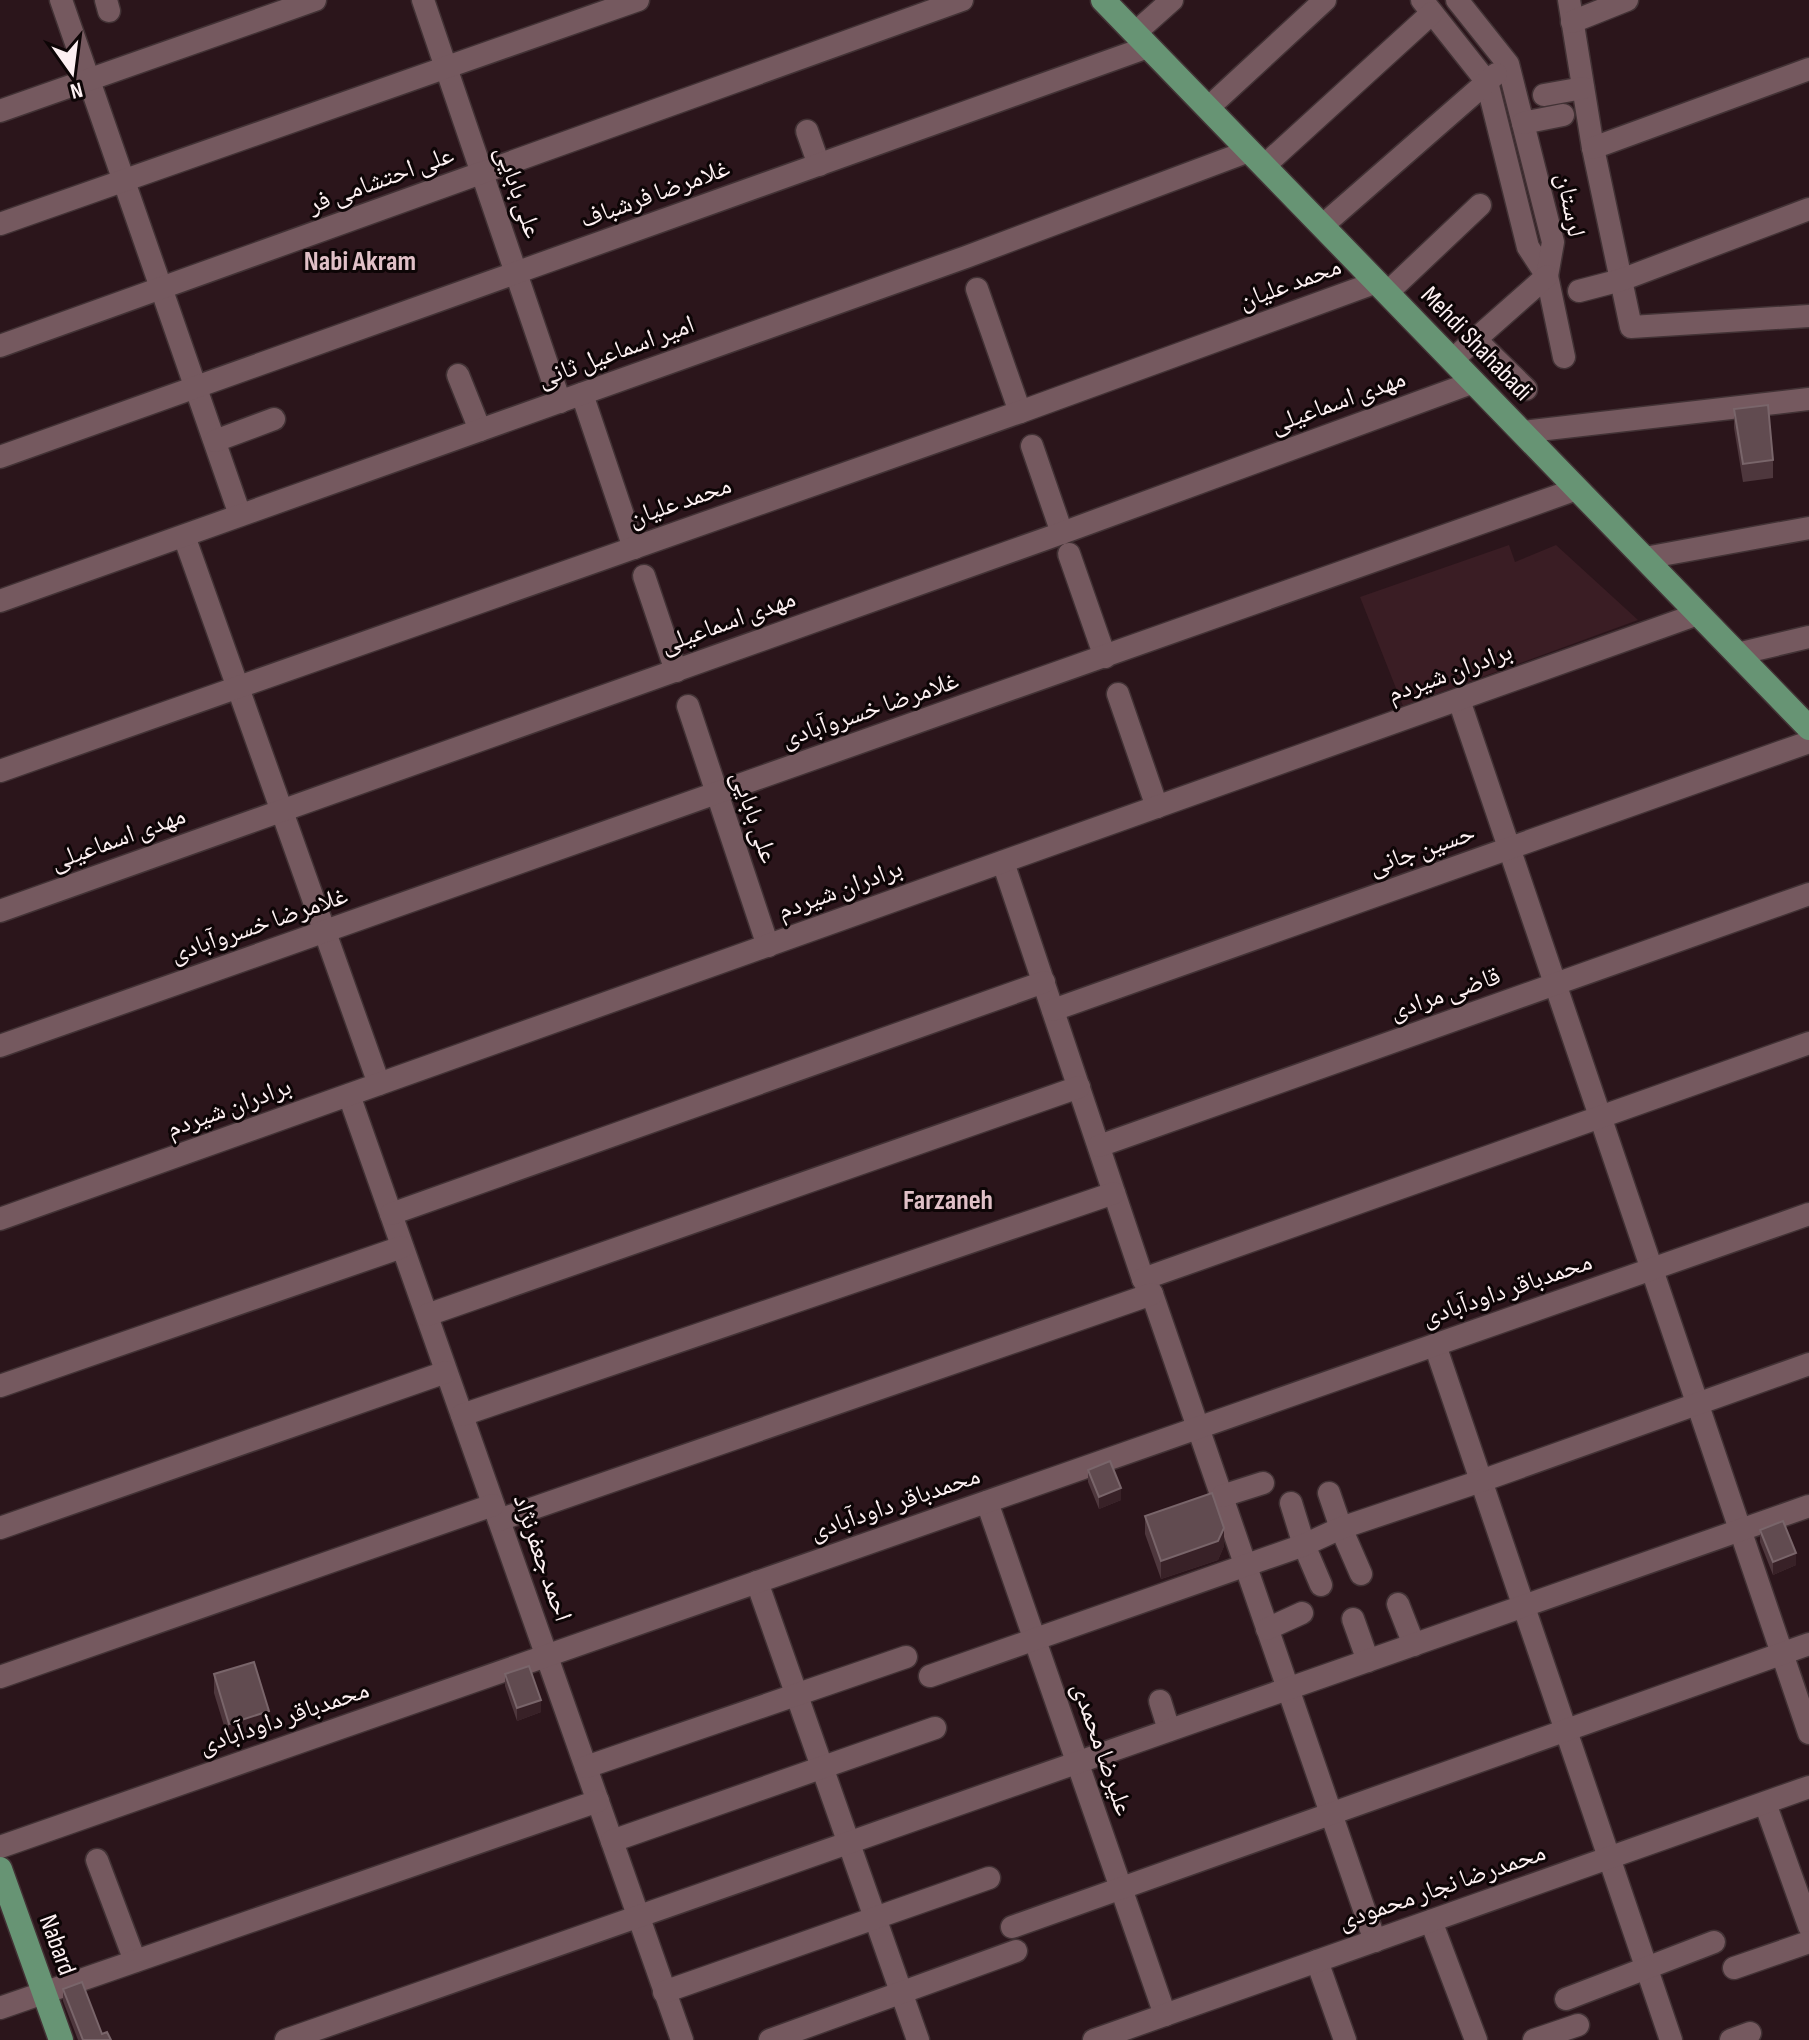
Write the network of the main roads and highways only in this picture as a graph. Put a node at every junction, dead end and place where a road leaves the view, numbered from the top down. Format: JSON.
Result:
{"nodes":[{"id":1,"x":1103,"y":0,"type":"edge"},
{"id":2,"x":1809,"y":728,"type":"edge"},
{"id":3,"x":0,"y":1869,"type":"edge"},
{"id":4,"x":61,"y":2040,"type":"edge"}],
"edges":[{"from":1,"to":2,"type":"main road","name":"Mehdi Shahabadi"},
{"from":3,"to":4,"type":"main road","name":"Nabard"}]}
